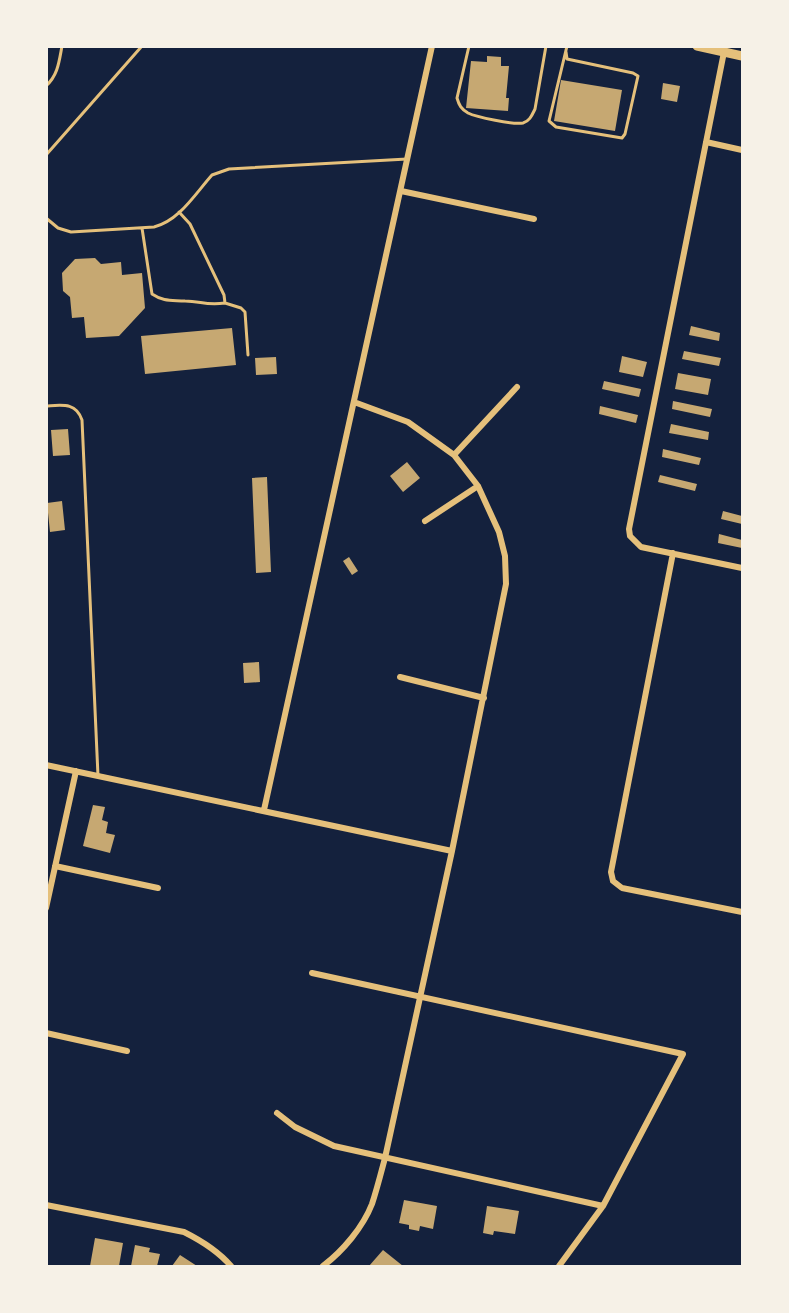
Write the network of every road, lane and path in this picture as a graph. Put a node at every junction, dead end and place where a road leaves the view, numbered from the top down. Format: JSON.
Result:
{"nodes":[{"id":1,"x":62,"y":46,"type":"edge"},
{"id":2,"x":142,"y":46,"type":"edge"},
{"id":3,"x":432,"y":46,"type":"edge"},
{"id":4,"x":469,"y":46,"type":"edge"},
{"id":5,"x":546,"y":46,"type":"edge"},
{"id":6,"x":567,"y":46,"type":"edge"},
{"id":7,"x":697,"y":46,"type":"edge"},
{"id":8,"x":566,"y":52,"type":"junction"},
{"id":9,"x":724,"y":52,"type":"junction"},
{"id":10,"x":740,"y":52,"type":"edge"},
{"id":11,"x":46,"y":86,"type":"edge"},
{"id":12,"x":706,"y":142,"type":"junction"},
{"id":13,"x":742,"y":150,"type":"edge"},
{"id":14,"x":46,"y":155,"type":"edge"},
{"id":15,"x":408,"y":159,"type":"junction"},
{"id":16,"x":400,"y":191,"type":"junction"},
{"id":17,"x":179,"y":212,"type":"junction"},
{"id":18,"x":46,"y":218,"type":"edge"},
{"id":19,"x":534,"y":219,"type":"dead end"},
{"id":20,"x":142,"y":228,"type":"junction"},
{"id":21,"x":225,"y":303,"type":"junction"},
{"id":22,"x":248,"y":355,"type":"dead end"},
{"id":23,"x":517,"y":387,"type":"dead end"},
{"id":24,"x":354,"y":402,"type":"junction"},
{"id":25,"x":46,"y":406,"type":"edge"},
{"id":26,"x":454,"y":455,"type":"junction"},
{"id":27,"x":478,"y":486,"type":"junction"},
{"id":28,"x":425,"y":522,"type":"dead end"},
{"id":29,"x":673,"y":553,"type":"junction"},
{"id":30,"x":742,"y":568,"type":"edge"},
{"id":31,"x":400,"y":677,"type":"dead end"},
{"id":32,"x":484,"y":698,"type":"junction"},
{"id":33,"x":46,"y":765,"type":"edge"},
{"id":34,"x":76,"y":771,"type":"junction"},
{"id":35,"x":98,"y":776,"type":"junction"},
{"id":36,"x":264,"y":810,"type":"junction"},
{"id":37,"x":452,"y":851,"type":"junction"},
{"id":38,"x":55,"y":867,"type":"junction"},
{"id":39,"x":158,"y":888,"type":"dead end"},
{"id":40,"x":46,"y":908,"type":"edge"},
{"id":41,"x":742,"y":912,"type":"edge"},
{"id":42,"x":312,"y":973,"type":"dead end"},
{"id":43,"x":420,"y":997,"type":"junction"},
{"id":44,"x":46,"y":1034,"type":"edge"},
{"id":45,"x":127,"y":1051,"type":"dead end"},
{"id":46,"x":277,"y":1113,"type":"dead end"},
{"id":47,"x":385,"y":1158,"type":"junction"},
{"id":48,"x":46,"y":1205,"type":"edge"},
{"id":49,"x":603,"y":1206,"type":"junction"},
{"id":50,"x":231,"y":1266,"type":"edge"},
{"id":51,"x":323,"y":1266,"type":"edge"},
{"id":52,"x":559,"y":1266,"type":"edge"}],
"edges":[{"from":1,"to":11,"type":"lane"},
{"from":2,"to":14,"type":"lane"},
{"from":3,"to":15,"type":"street"},
{"from":4,"to":5,"type":"lane"},
{"from":6,"to":8,"type":"lane"},
{"from":7,"to":9,"type":"main road"},
{"from":8,"to":8,"type":"lane"},
{"from":9,"to":10,"type":"main road"},
{"from":9,"to":12,"type":"street"},
{"from":12,"to":13,"type":"street"},
{"from":12,"to":29,"type":"street"},
{"from":15,"to":16,"type":"street"},
{"from":15,"to":17,"type":"lane"},
{"from":16,"to":19,"type":"street"},
{"from":16,"to":24,"type":"street"},
{"from":17,"to":20,"type":"lane"},
{"from":17,"to":21,"type":"lane"},
{"from":18,"to":20,"type":"lane"},
{"from":20,"to":21,"type":"lane"},
{"from":21,"to":22,"type":"lane"},
{"from":23,"to":26,"type":"street"},
{"from":24,"to":26,"type":"street"},
{"from":24,"to":36,"type":"street"},
{"from":25,"to":35,"type":"lane"},
{"from":26,"to":27,"type":"street"},
{"from":27,"to":28,"type":"street"},
{"from":27,"to":32,"type":"street"},
{"from":29,"to":30,"type":"street"},
{"from":29,"to":41,"type":"street"},
{"from":31,"to":32,"type":"street"},
{"from":32,"to":37,"type":"street"},
{"from":33,"to":34,"type":"street"},
{"from":34,"to":35,"type":"street"},
{"from":34,"to":38,"type":"street"},
{"from":35,"to":36,"type":"street"},
{"from":36,"to":37,"type":"street"},
{"from":37,"to":43,"type":"street"},
{"from":38,"to":39,"type":"street"},
{"from":38,"to":40,"type":"street"},
{"from":42,"to":43,"type":"street"},
{"from":43,"to":47,"type":"street"},
{"from":43,"to":49,"type":"street"},
{"from":44,"to":45,"type":"street"},
{"from":46,"to":47,"type":"street"},
{"from":47,"to":49,"type":"street"},
{"from":47,"to":51,"type":"street"},
{"from":48,"to":50,"type":"street"},
{"from":49,"to":52,"type":"street"}]}
